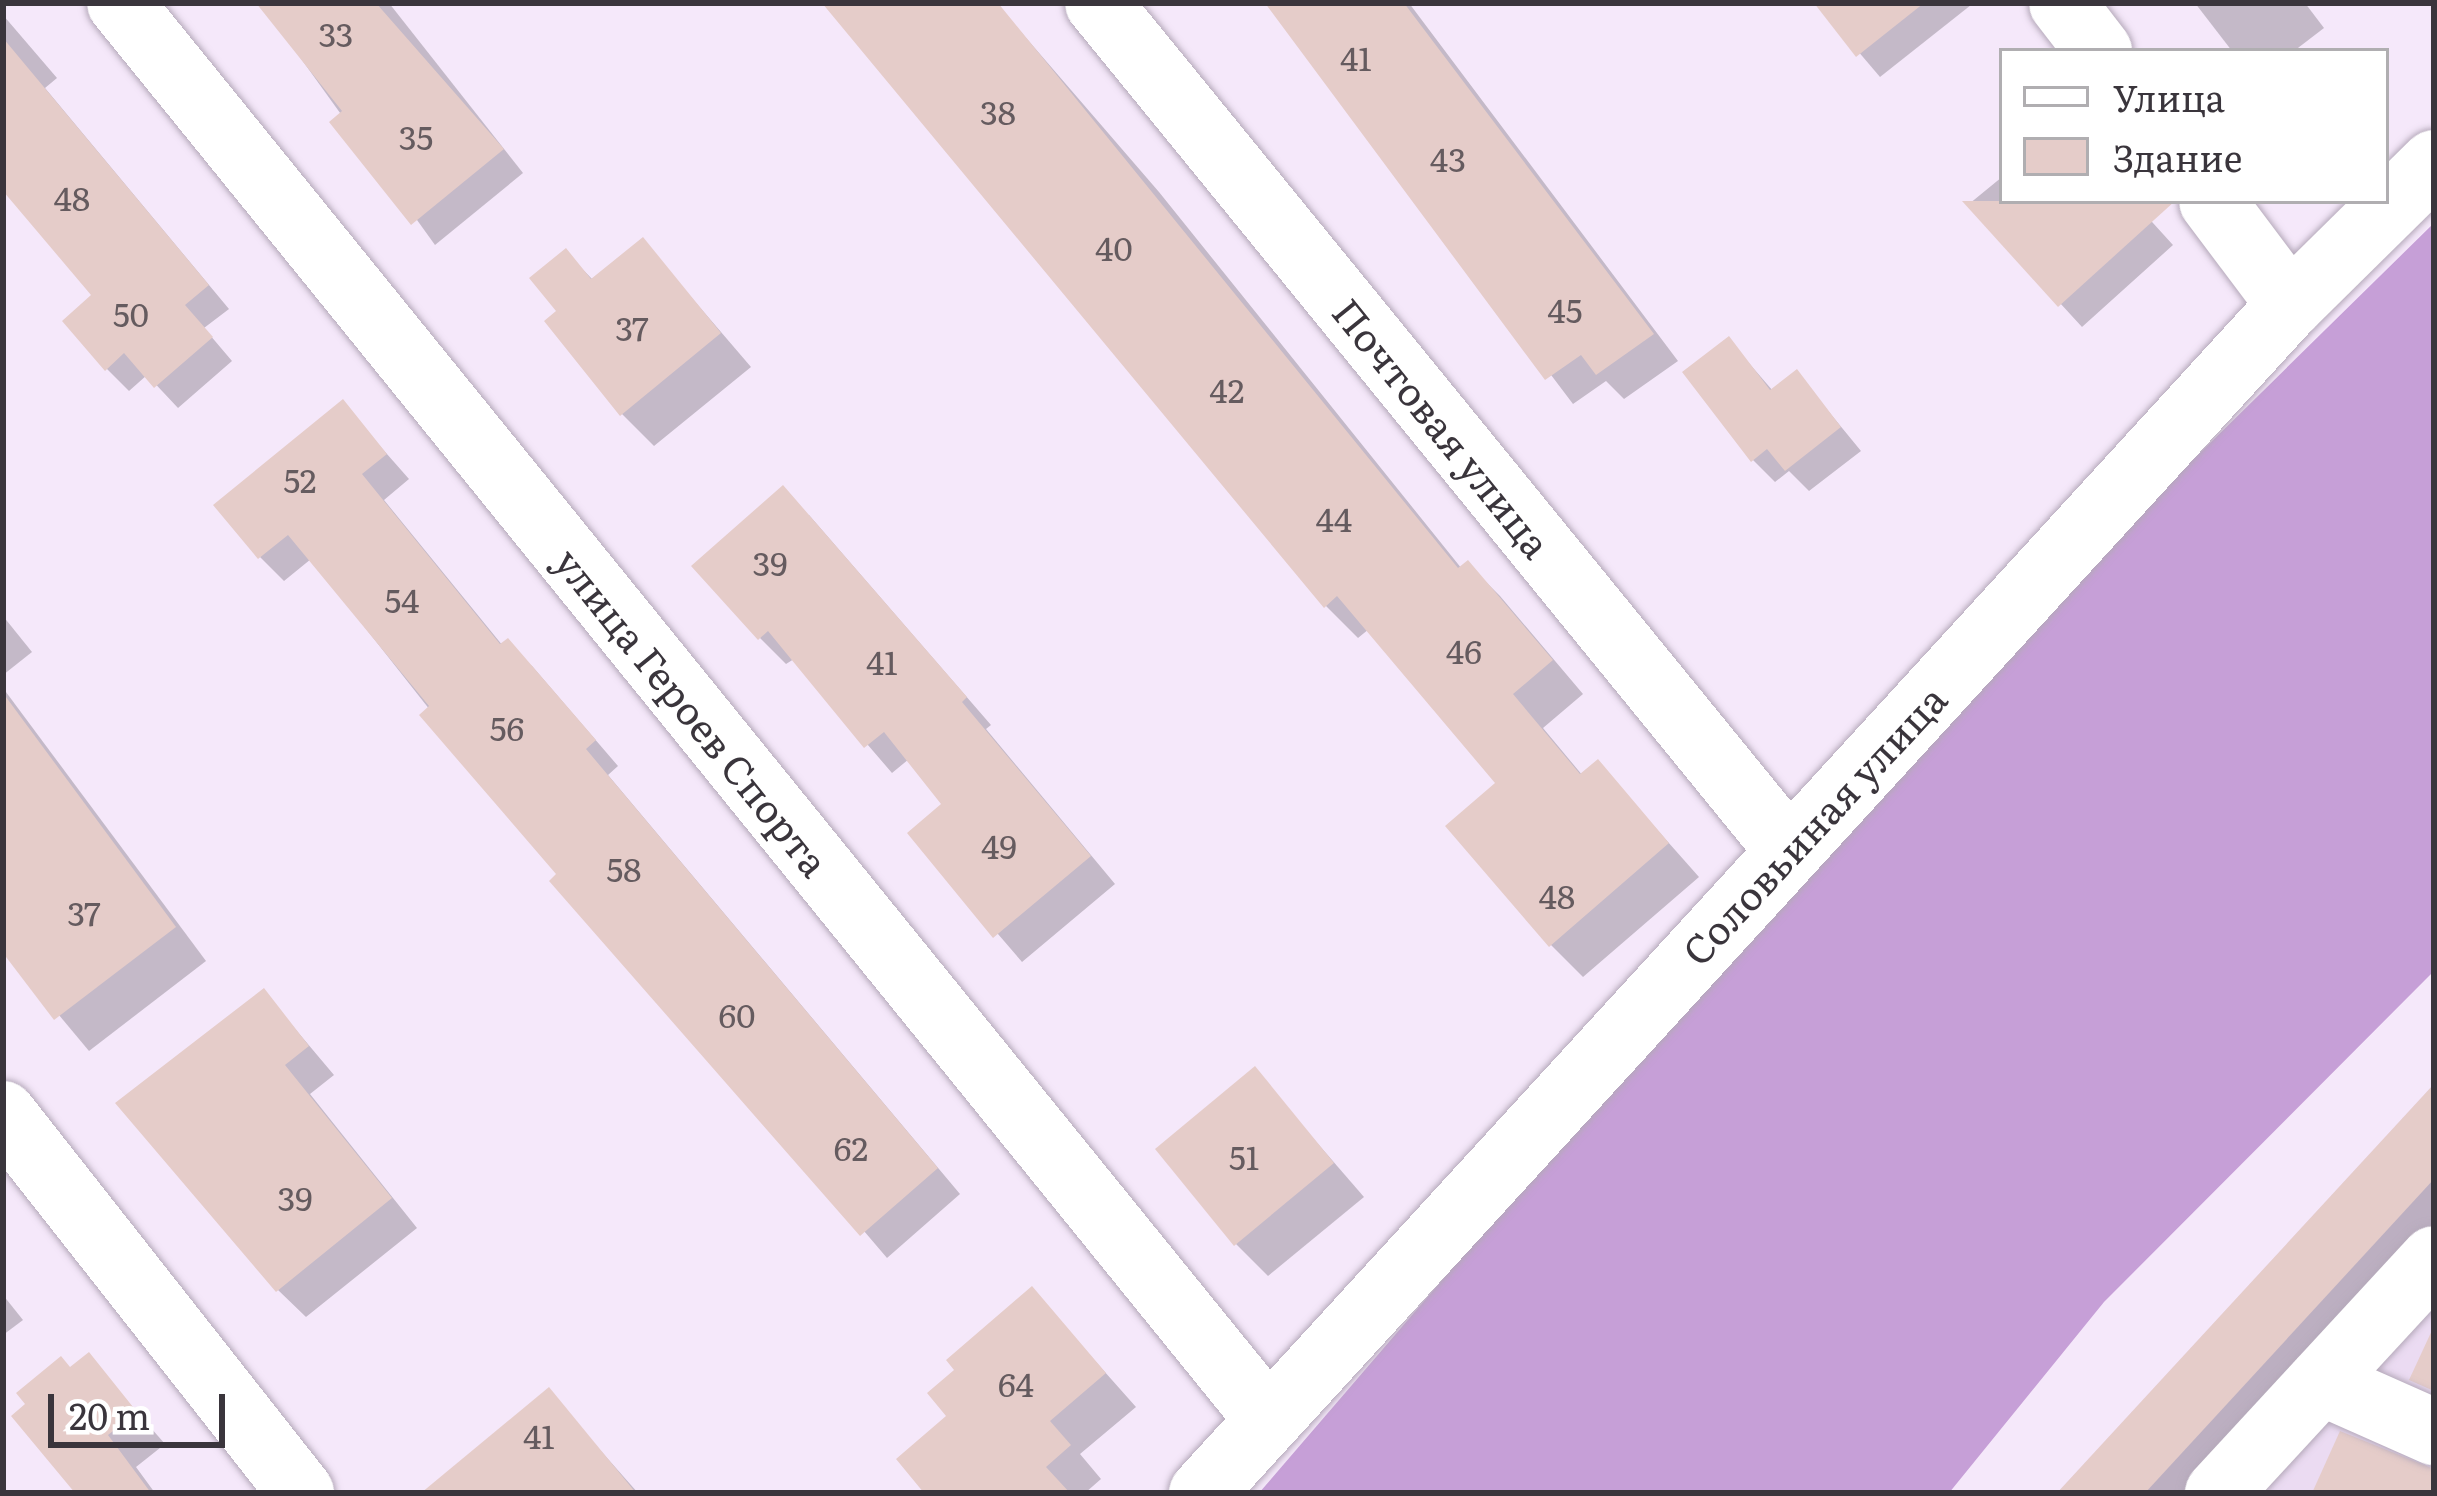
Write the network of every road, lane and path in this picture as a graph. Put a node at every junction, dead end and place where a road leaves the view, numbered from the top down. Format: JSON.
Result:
{"nodes":[{"id":1,"x":120,"y":3,"type":"edge"},
{"id":2,"x":1098,"y":3,"type":"edge"},
{"id":3,"x":2062,"y":3,"type":"edge"},
{"id":4,"x":2097,"y":48,"type":"edge"},
{"id":5,"x":2434,"y":164,"type":"edge"},
{"id":6,"x":2214,"y":204,"type":"edge"},
{"id":7,"x":2290,"y":305,"type":"junction"},
{"id":8,"x":1789,"y":851,"type":"junction"},
{"id":9,"x":3,"y":1114,"type":"edge"},
{"id":10,"x":2434,"y":1258,"type":"edge"},
{"id":11,"x":2321,"y":1382,"type":"junction"},
{"id":12,"x":1267,"y":1418,"type":"junction"},
{"id":13,"x":2434,"y":1432,"type":"edge"},
{"id":14,"x":302,"y":1493,"type":"edge"},
{"id":15,"x":1202,"y":1493,"type":"edge"},
{"id":16,"x":2218,"y":1493,"type":"edge"}],
"edges":[{"from":1,"to":12,"type":"street","name":"улица Героев Спорта"},
{"from":2,"to":8,"type":"street","name":"Почтовая улица"},
{"from":3,"to":4,"type":"street"},
{"from":5,"to":7,"type":"street","name":"Соловьиная улица"},
{"from":6,"to":7,"type":"street"},
{"from":7,"to":8,"type":"street","name":"Соловьиная улица"},
{"from":8,"to":12,"type":"street","name":"Соловьиная улица"},
{"from":9,"to":14,"type":"street"},
{"from":10,"to":11,"type":"street"},
{"from":11,"to":13,"type":"street"},
{"from":11,"to":16,"type":"street"},
{"from":12,"to":15,"type":"street","name":"Соловьиная улица"}]}
